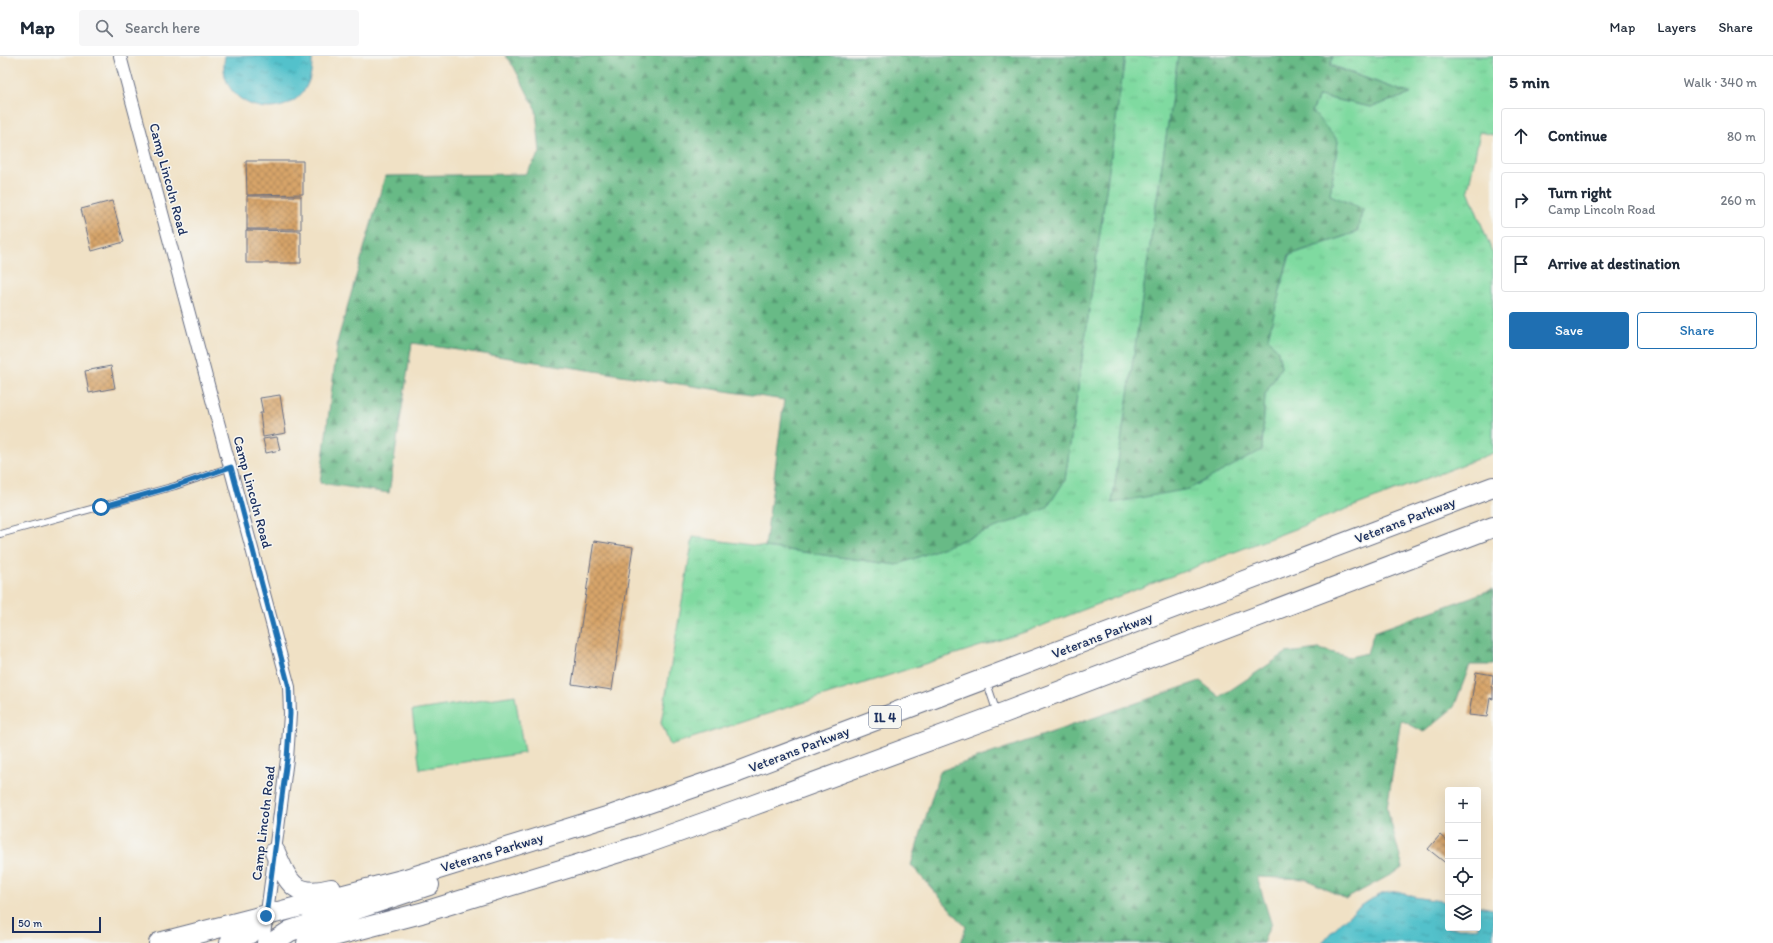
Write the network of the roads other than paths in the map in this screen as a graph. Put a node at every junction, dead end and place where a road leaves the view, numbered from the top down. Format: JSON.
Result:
{"nodes":[{"id":1,"x":120,"y":56,"type":"edge"},
{"id":2,"x":231,"y":467,"type":"junction"},
{"id":3,"x":1493,"y":487,"type":"edge"},
{"id":4,"x":1490,"y":528,"type":"edge"},
{"id":5,"x":0,"y":534,"type":"edge"},
{"id":6,"x":986,"y":679,"type":"junction"},
{"id":7,"x":998,"y":715,"type":"junction"},
{"id":8,"x":542,"y":837,"type":"junction"},
{"id":9,"x":495,"y":851,"type":"junction"},
{"id":10,"x":275,"y":852,"type":"junction"},
{"id":11,"x":266,"y":916,"type":"junction"},
{"id":12,"x":159,"y":943,"type":"edge"},
{"id":13,"x":230,"y":943,"type":"edge"},
{"id":14,"x":263,"y":943,"type":"edge"},
{"id":15,"x":272,"y":943,"type":"edge"},
{"id":16,"x":307,"y":943,"type":"edge"}],
"edges":[{"from":1,"to":2,"type":"street","name":"Camp Lincoln Road"},
{"from":2,"to":5,"type":"lane"},
{"from":2,"to":10,"type":"street","name":"Camp Lincoln Road"},
{"from":3,"to":6,"type":"highway","name":"Veterans Parkway","number":"IL 4"},
{"from":4,"to":7,"type":"highway"},
{"from":6,"to":7,"type":"lane"},
{"from":6,"to":8,"type":"highway","name":"Veterans Parkway","number":"IL 4"},
{"from":7,"to":16,"type":"highway"},
{"from":8,"to":9,"type":"highway","name":"Veterans Parkway","number":"IL 4"},
{"from":8,"to":15,"type":"highway"},
{"from":9,"to":10,"type":"highway"},
{"from":9,"to":11,"type":"highway","name":"Veterans Parkway","number":"IL 4"},
{"from":10,"to":11,"type":"street","name":"Camp Lincoln Road"},
{"from":11,"to":12,"type":"highway","name":"Veterans Parkway","number":"IL 4"},
{"from":11,"to":13,"type":"highway"},
{"from":11,"to":14,"type":"street","name":"Camp Lincoln Road"}]}
